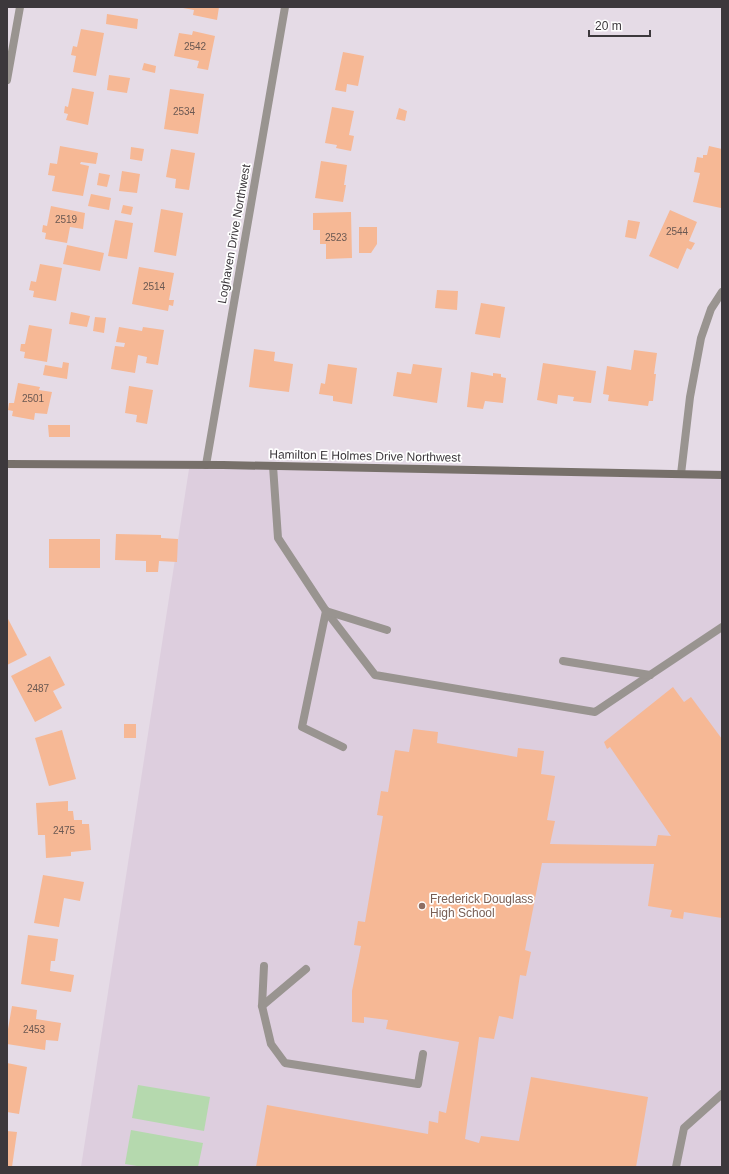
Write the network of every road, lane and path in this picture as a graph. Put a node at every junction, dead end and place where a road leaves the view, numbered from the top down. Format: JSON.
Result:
{"nodes":[{"id":1,"x":20,"y":7,"type":"edge"},
{"id":2,"x":285,"y":7,"type":"edge"},
{"id":3,"x":7,"y":80,"type":"edge"},
{"id":4,"x":722,"y":292,"type":"edge"},
{"id":5,"x":7,"y":464,"type":"edge"},
{"id":6,"x":206,"y":465,"type":"junction"},
{"id":7,"x":273,"y":466,"type":"junction"},
{"id":8,"x":681,"y":474,"type":"junction"},
{"id":9,"x":722,"y":475,"type":"edge"},
{"id":10,"x":326,"y":611,"type":"junction"},
{"id":11,"x":722,"y":627,"type":"edge"},
{"id":12,"x":387,"y":630,"type":"dead end"},
{"id":13,"x":563,"y":661,"type":"dead end"},
{"id":14,"x":650,"y":675,"type":"junction"},
{"id":15,"x":343,"y":747,"type":"dead end"},
{"id":16,"x":264,"y":966,"type":"dead end"},
{"id":17,"x":306,"y":969,"type":"dead end"},
{"id":18,"x":262,"y":1006,"type":"junction"},
{"id":19,"x":423,"y":1054,"type":"dead end"},
{"id":20,"x":722,"y":1094,"type":"edge"},
{"id":21,"x":678,"y":1166,"type":"edge"}],
"edges":[{"from":1,"to":3,"type":"street"},
{"from":2,"to":6,"type":"street","name":"Loghaven Drive Northwest"},
{"from":4,"to":8,"type":"street"},
{"from":5,"to":6,"type":"main road","name":"Hamilton E Holmes Drive Northwest"},
{"from":6,"to":7,"type":"main road","name":"Hamilton E Holmes Drive Northwest"},
{"from":7,"to":8,"type":"main road","name":"Hamilton E Holmes Drive Northwest"},
{"from":7,"to":10,"type":"street"},
{"from":8,"to":9,"type":"main road","name":"Hamilton E Holmes Drive Northwest"},
{"from":10,"to":12,"type":"street"},
{"from":10,"to":14,"type":"street"},
{"from":10,"to":15,"type":"street"},
{"from":11,"to":14,"type":"street"},
{"from":13,"to":14,"type":"street"},
{"from":16,"to":18,"type":"street"},
{"from":17,"to":18,"type":"street"},
{"from":18,"to":19,"type":"street"},
{"from":20,"to":21,"type":"street"}]}
